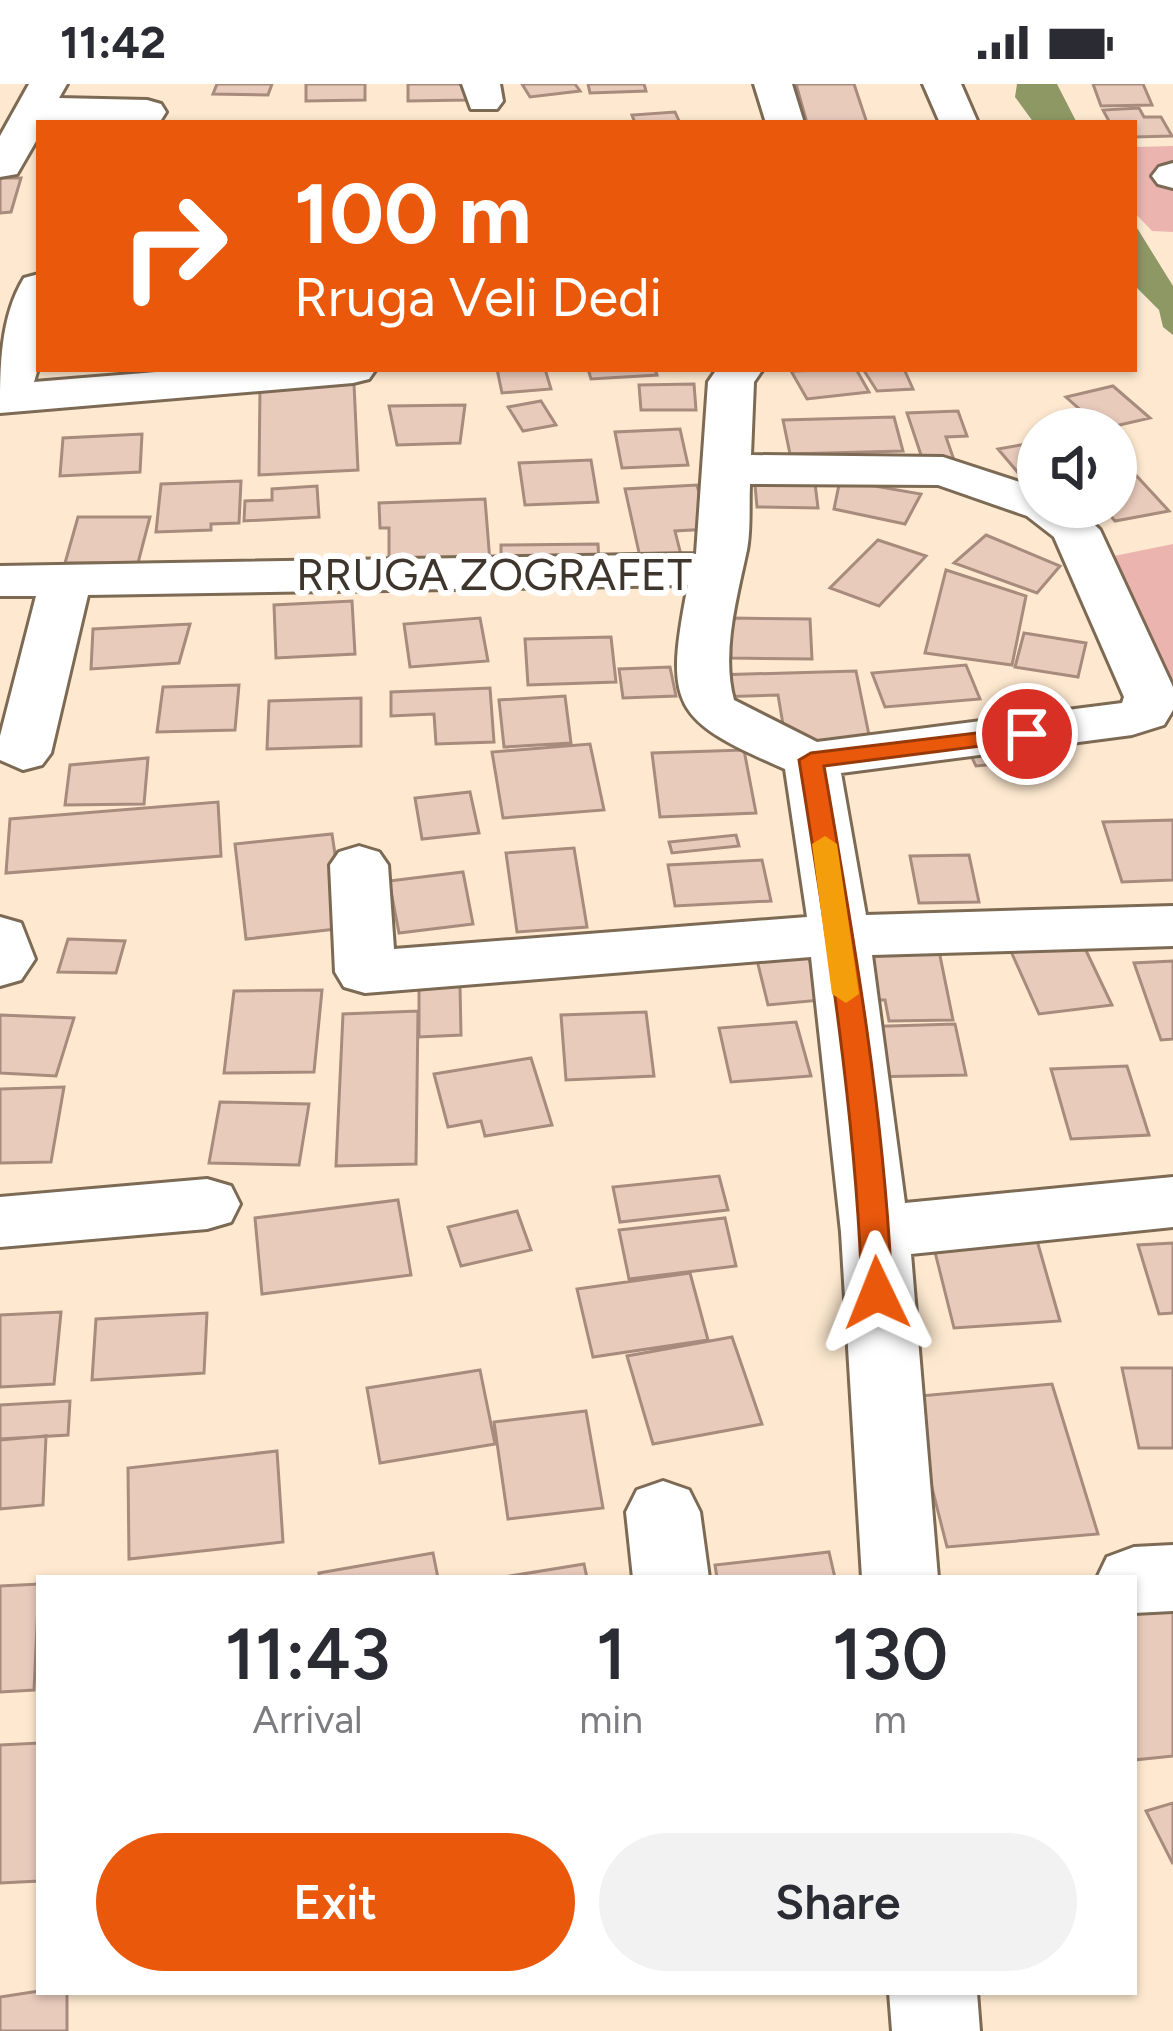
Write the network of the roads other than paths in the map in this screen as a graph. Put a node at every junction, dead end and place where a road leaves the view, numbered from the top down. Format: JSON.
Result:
{"nodes":[{"id":1,"x":773,"y":84,"type":"edge"},
{"id":2,"x":942,"y":84,"type":"edge"},
{"id":3,"x":41,"y":96,"type":"edge"},
{"id":4,"x":147,"y":112,"type":"dead end"},
{"id":5,"x":784,"y":120,"type":"edge"},
{"id":6,"x":958,"y":120,"type":"edge"},
{"id":7,"x":2,"y":166,"type":"edge"},
{"id":8,"x":36,"y":296,"type":"edge"},
{"id":9,"x":318,"y":372,"type":"edge"},
{"id":10,"x":738,"y":372,"type":"edge"},
{"id":11,"x":3,"y":399,"type":"edge"},
{"id":12,"x":728,"y":469,"type":"junction"},
{"id":13,"x":1017,"y":497,"type":"edge"},
{"id":14,"x":1072,"y":528,"type":"edge"},
{"id":15,"x":714,"y":569,"type":"junction"},
{"id":16,"x":66,"y":579,"type":"junction"},
{"id":17,"x":0,"y":581,"type":"edge"},
{"id":18,"x":23,"y":753,"type":"dead end"},
{"id":19,"x":811,"y":760,"type":"junction"},
{"id":20,"x":359,"y":865,"type":"dead end"},
{"id":21,"x":1173,"y":926,"type":"edge"},
{"id":22,"x":839,"y":936,"type":"junction"},
{"id":23,"x":0,"y":937,"type":"edge"},
{"id":24,"x":0,"y":965,"type":"edge"},
{"id":25,"x":1173,"y":1202,"type":"edge"},
{"id":26,"x":207,"y":1204,"type":"dead end"},
{"id":27,"x":0,"y":1222,"type":"edge"},
{"id":28,"x":874,"y":1232,"type":"junction"},
{"id":29,"x":900,"y":1575,"type":"edge"},
{"id":30,"x":1173,"y":1578,"type":"edge"},
{"id":31,"x":1137,"y":1580,"type":"edge"},
{"id":32,"x":932,"y":1995,"type":"edge"},
{"id":33,"x":935,"y":2031,"type":"edge"}],
"edges":[{"from":1,"to":5,"type":"street"},
{"from":2,"to":6,"type":"street"},
{"from":3,"to":4,"type":"street"},
{"from":3,"to":7,"type":"street"},
{"from":8,"to":11,"type":"street"},
{"from":9,"to":11,"type":"street"},
{"from":10,"to":12,"type":"street"},
{"from":12,"to":13,"type":"street"},
{"from":12,"to":15,"type":"street"},
{"from":14,"to":19,"type":"street"},
{"from":15,"to":16,"type":"street","name":"RRUGA ZOGRAFET"},
{"from":15,"to":19,"type":"street","name":"RRUGA ZOGRAFET"},
{"from":16,"to":17,"type":"street","name":"RRUGA ZOGRAFET"},
{"from":16,"to":18,"type":"street"},
{"from":19,"to":22,"type":"street"},
{"from":20,"to":22,"type":"street"},
{"from":21,"to":22,"type":"street"},
{"from":22,"to":28,"type":"street"},
{"from":23,"to":24,"type":"street"},
{"from":25,"to":28,"type":"street"},
{"from":26,"to":27,"type":"street"},
{"from":28,"to":29,"type":"street"},
{"from":30,"to":31,"type":"street"},
{"from":32,"to":33,"type":"street"}]}
